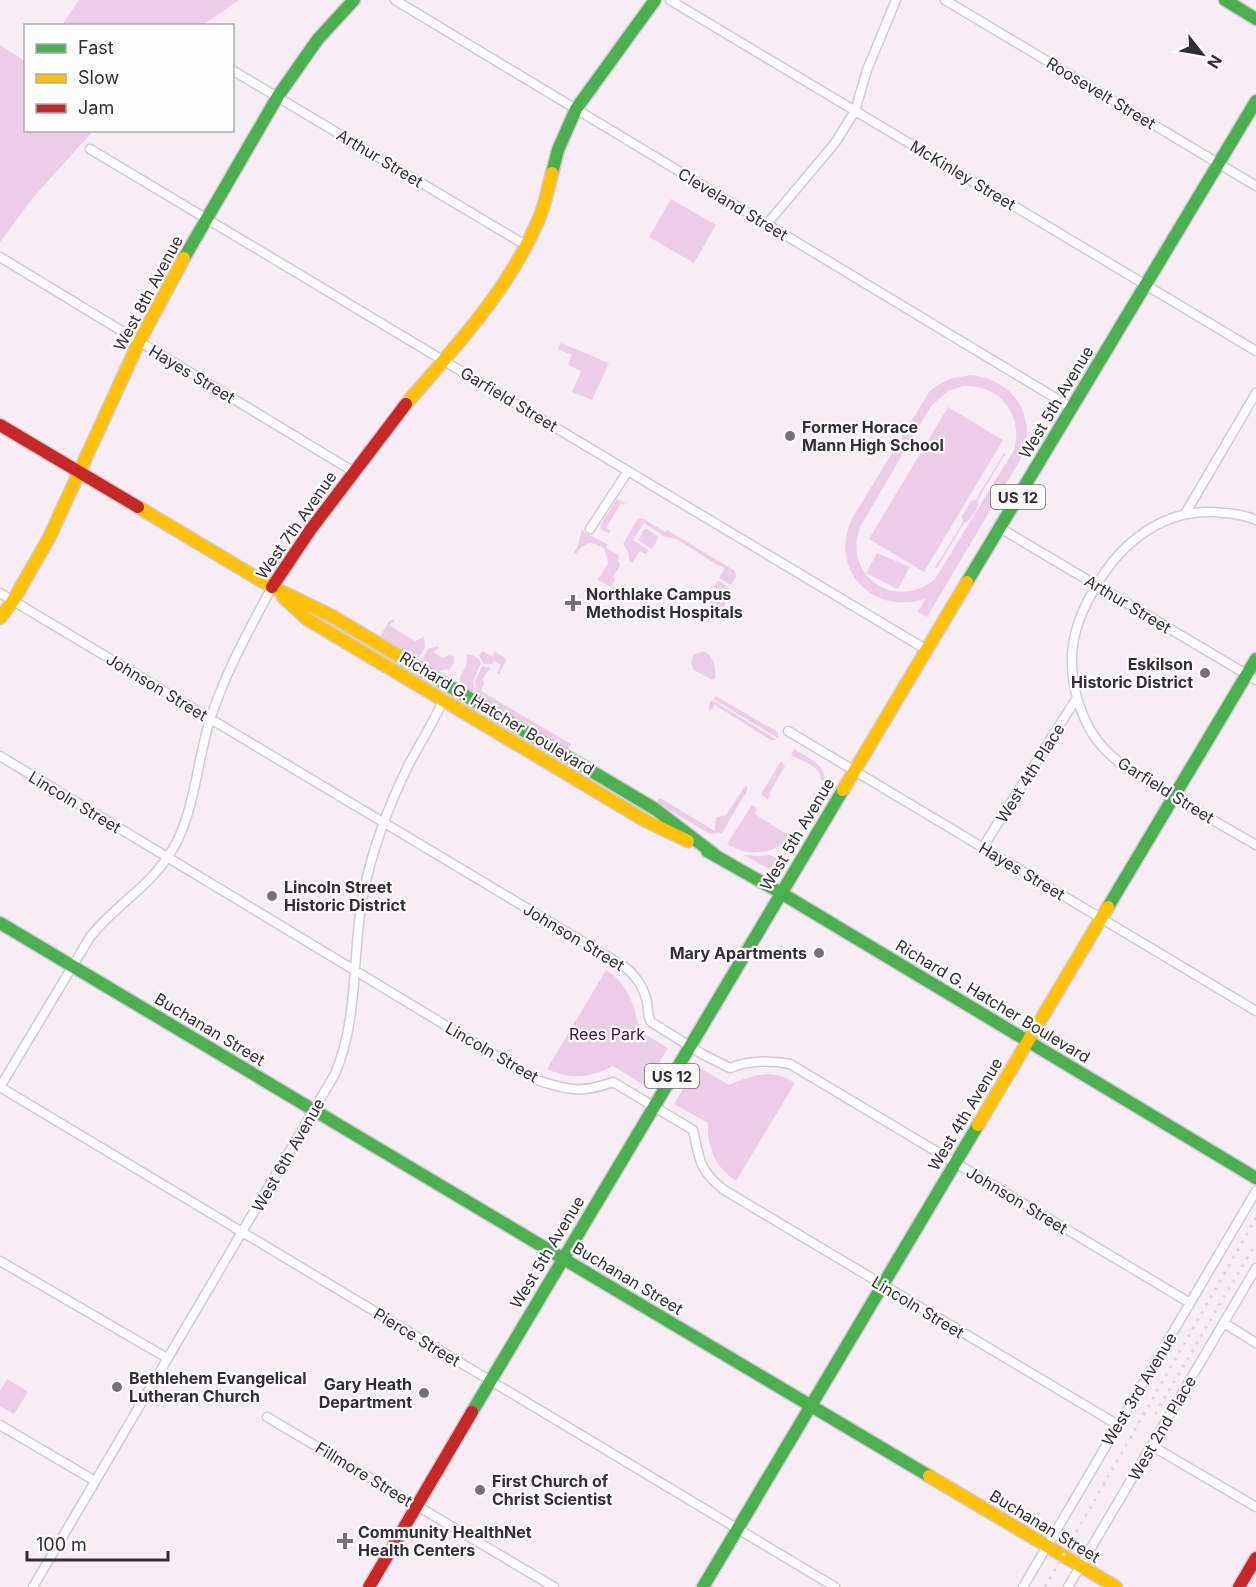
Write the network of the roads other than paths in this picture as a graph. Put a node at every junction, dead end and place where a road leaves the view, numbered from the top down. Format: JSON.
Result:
{"nodes":[{"id":1,"x":354,"y":0,"type":"edge"},
{"id":2,"x":395,"y":0,"type":"edge"},
{"id":3,"x":655,"y":0,"type":"edge"},
{"id":4,"x":670,"y":0,"type":"edge"},
{"id":5,"x":896,"y":0,"type":"edge"},
{"id":6,"x":945,"y":0,"type":"edge"},
{"id":7,"x":1225,"y":0,"type":"edge"},
{"id":8,"x":1256,"y":18,"type":"edge"},
{"id":9,"x":234,"y":71,"type":"edge"},
{"id":10,"x":278,"y":96,"type":"junction"},
{"id":11,"x":1256,"y":101,"type":"edge"},
{"id":12,"x":576,"y":109,"type":"junction"},
{"id":13,"x":855,"y":111,"type":"junction"},
{"id":14,"x":90,"y":149,"type":"dead end"},
{"id":15,"x":1218,"y":163,"type":"junction"},
{"id":16,"x":1256,"y":186,"type":"edge"},
{"id":17,"x":205,"y":219,"type":"junction"},
{"id":18,"x":767,"y":224,"type":"junction"},
{"id":19,"x":527,"y":246,"type":"junction"},
{"id":20,"x":0,"y":257,"type":"edge"},
{"id":21,"x":1146,"y":285,"type":"junction"},
{"id":22,"x":139,"y":342,"type":"junction"},
{"id":23,"x":1256,"y":351,"type":"edge"},
{"id":24,"x":443,"y":360,"type":"junction"},
{"id":25,"x":1256,"y":393,"type":"edge"},
{"id":26,"x":1072,"y":408,"type":"junction"},
{"id":27,"x":0,"y":425,"type":"edge"},
{"id":28,"x":628,"y":471,"type":"junction"},
{"id":29,"x":80,"y":472,"type":"junction"},
{"id":30,"x":354,"y":472,"type":"junction"},
{"id":31,"x":1185,"y":514,"type":"junction"},
{"id":32,"x":1256,"y":520,"type":"edge"},
{"id":33,"x":1000,"y":528,"type":"junction"},
{"id":34,"x":590,"y":529,"type":"dead end"},
{"id":35,"x":1096,"y":585,"type":"junction"},
{"id":36,"x":272,"y":587,"type":"junction"},
{"id":37,"x":0,"y":593,"type":"edge"},
{"id":38,"x":13,"y":601,"type":"junction"},
{"id":39,"x":0,"y":618,"type":"edge"},
{"id":40,"x":927,"y":650,"type":"junction"},
{"id":41,"x":1256,"y":659,"type":"edge"},
{"id":42,"x":1251,"y":678,"type":"edge"},
{"id":43,"x":448,"y":686,"type":"junction"},
{"id":44,"x":1077,"y":699,"type":"junction"},
{"id":45,"x":443,"y":700,"type":"junction"},
{"id":46,"x":210,"y":719,"type":"junction"},
{"id":47,"x":788,"y":731,"type":"dead end"},
{"id":48,"x":0,"y":756,"type":"edge"},
{"id":49,"x":586,"y":768,"type":"junction"},
{"id":50,"x":855,"y":770,"type":"junction"},
{"id":51,"x":579,"y":781,"type":"junction"},
{"id":52,"x":1174,"y":797,"type":"junction"},
{"id":53,"x":385,"y":823,"type":"junction"},
{"id":54,"x":1256,"y":845,"type":"edge"},
{"id":55,"x":983,"y":847,"type":"junction"},
{"id":56,"x":714,"y":854,"type":"junction"},
{"id":57,"x":168,"y":857,"type":"junction"},
{"id":58,"x":781,"y":893,"type":"junction"},
{"id":59,"x":1101,"y":918,"type":"junction"},
{"id":60,"x":0,"y":922,"type":"edge"},
{"id":61,"x":72,"y":966,"type":"junction"},
{"id":62,"x":356,"y":971,"type":"junction"},
{"id":63,"x":1256,"y":1011,"type":"edge"},
{"id":64,"x":1028,"y":1041,"type":"junction"},
{"id":65,"x":689,"y":1046,"type":"junction"},
{"id":66,"x":0,"y":1087,"type":"edge"},
{"id":67,"x":653,"y":1106,"type":"junction"},
{"id":68,"x":315,"y":1110,"type":"junction"},
{"id":69,"x":955,"y":1163,"type":"junction"},
{"id":70,"x":1256,"y":1178,"type":"edge"},
{"id":71,"x":1256,"y":1191,"type":"edge"},
{"id":72,"x":243,"y":1232,"type":"junction"},
{"id":73,"x":562,"y":1258,"type":"junction"},
{"id":74,"x":0,"y":1261,"type":"edge"},
{"id":75,"x":1256,"y":1268,"type":"edge"},
{"id":76,"x":882,"y":1285,"type":"junction"},
{"id":77,"x":1190,"y":1303,"type":"junction"},
{"id":78,"x":1224,"y":1323,"type":"junction"},
{"id":79,"x":1256,"y":1343,"type":"edge"},
{"id":80,"x":167,"y":1359,"type":"junction"},
{"id":81,"x":490,"y":1382,"type":"junction"},
{"id":82,"x":810,"y":1406,"type":"junction"},
{"id":83,"x":267,"y":1417,"type":"dead end"},
{"id":84,"x":0,"y":1425,"type":"edge"},
{"id":85,"x":1118,"y":1425,"type":"junction"},
{"id":86,"x":1152,"y":1446,"type":"junction"},
{"id":87,"x":95,"y":1481,"type":"junction"},
{"id":88,"x":417,"y":1506,"type":"junction"},
{"id":89,"x":1256,"y":1507,"type":"edge"},
{"id":90,"x":737,"y":1529,"type":"junction"},
{"id":91,"x":1047,"y":1546,"type":"junction"},
{"id":92,"x":1256,"y":1558,"type":"edge"},
{"id":93,"x":1081,"y":1566,"type":"junction"},
{"id":94,"x":33,"y":1587,"type":"edge"},
{"id":95,"x":369,"y":1587,"type":"edge"},
{"id":96,"x":554,"y":1587,"type":"edge"},
{"id":97,"x":703,"y":1587,"type":"edge"},
{"id":98,"x":835,"y":1587,"type":"edge"},
{"id":99,"x":1023,"y":1587,"type":"edge"},
{"id":100,"x":1068,"y":1587,"type":"edge"},
{"id":101,"x":1116,"y":1587,"type":"edge"},
{"id":102,"x":1239,"y":1587,"type":"edge"}],
"edges":[{"from":1,"to":10,"type":"main road","name":"West 8th Avenue"},
{"from":2,"to":12,"type":"street","name":"Cleveland Street"},
{"from":3,"to":12,"type":"main road","name":"West 7th Avenue"},
{"from":4,"to":13,"type":"street","name":"McKinley Street"},
{"from":5,"to":13,"type":"street"},
{"from":6,"to":15,"type":"street","name":"Roosevelt Street"},
{"from":7,"to":8,"type":"main road"},
{"from":9,"to":10,"type":"street","name":"Arthur Street"},
{"from":10,"to":17,"type":"main road","name":"West 8th Avenue"},
{"from":10,"to":19,"type":"street","name":"Arthur Street"},
{"from":11,"to":15,"type":"main road","name":"West 5th Avenue","number":"US 12"},
{"from":12,"to":18,"type":"street","name":"Cleveland Street"},
{"from":12,"to":19,"type":"main road","name":"West 7th Avenue"},
{"from":13,"to":18,"type":"street"},
{"from":13,"to":21,"type":"street","name":"McKinley Street"},
{"from":14,"to":17,"type":"street","name":"Garfield Street"},
{"from":15,"to":16,"type":"street","name":"Roosevelt Street"},
{"from":15,"to":21,"type":"main road","name":"West 5th Avenue","number":"US 12"},
{"from":17,"to":22,"type":"main road","name":"West 8th Avenue"},
{"from":17,"to":24,"type":"street","name":"Garfield Street"},
{"from":18,"to":26,"type":"street","name":"Cleveland Street"},
{"from":19,"to":24,"type":"main road","name":"West 7th Avenue"},
{"from":20,"to":22,"type":"street","name":"Hayes Street"},
{"from":21,"to":23,"type":"street","name":"McKinley Street"},
{"from":21,"to":26,"type":"main road","name":"West 5th Avenue","number":"US 12"},
{"from":22,"to":29,"type":"main road","name":"West 8th Avenue"},
{"from":22,"to":30,"type":"street","name":"Hayes Street"},
{"from":24,"to":28,"type":"street","name":"Garfield Street"},
{"from":24,"to":30,"type":"main road","name":"West 7th Avenue"},
{"from":25,"to":31,"type":"street"},
{"from":26,"to":33,"type":"main road","name":"West 5th Avenue","number":"US 12"},
{"from":27,"to":29,"type":"main road","name":"Richard G. Hatcher Boulevard"},
{"from":28,"to":34,"type":"street"},
{"from":28,"to":40,"type":"street","name":"Garfield Street"},
{"from":29,"to":36,"type":"main road","name":"Richard G. Hatcher Boulevard"},
{"from":29,"to":38,"type":"main road","name":"West 8th Avenue"},
{"from":30,"to":36,"type":"main road","name":"West 7th Avenue"},
{"from":31,"to":32,"type":"street"},
{"from":31,"to":35,"type":"street"},
{"from":33,"to":35,"type":"street","name":"Arthur Street"},
{"from":33,"to":40,"type":"main road","name":"West 5th Avenue","number":"US 12"},
{"from":35,"to":42,"type":"street","name":"Arthur Street"},
{"from":35,"to":44,"type":"street","name":"Garfield Street"},
{"from":36,"to":43,"type":"main road","name":"Richard G. Hatcher Boulevard"},
{"from":36,"to":45,"type":"main road","name":"Richard G. Hatcher Boulevard"},
{"from":36,"to":46,"type":"street","name":"West 7th Avenue"},
{"from":37,"to":38,"type":"street","name":"Johnson Street"},
{"from":38,"to":39,"type":"main road","name":"West 8th Avenue"},
{"from":38,"to":46,"type":"street","name":"Johnson Street"},
{"from":40,"to":50,"type":"main road","name":"West 5th Avenue","number":"US 12"},
{"from":41,"to":42,"type":"main road","name":"West 4th Avenue"},
{"from":42,"to":52,"type":"main road","name":"West 4th Avenue"},
{"from":43,"to":45,"type":"street","name":"West 6th Avenue"},
{"from":43,"to":49,"type":"main road","name":"Richard G. Hatcher Boulevard"},
{"from":44,"to":52,"type":"street","name":"Garfield Street"},
{"from":44,"to":55,"type":"street","name":"West 4th Place"},
{"from":45,"to":51,"type":"main road","name":"Richard G. Hatcher Boulevard"},
{"from":45,"to":53,"type":"street","name":"West 6th Avenue"},
{"from":46,"to":53,"type":"street","name":"Johnson Street"},
{"from":46,"to":57,"type":"street","name":"West 7th Avenue"},
{"from":47,"to":50,"type":"street","name":"Hayes Street"},
{"from":48,"to":57,"type":"street","name":"Lincoln Street"},
{"from":49,"to":51,"type":"main road"},
{"from":49,"to":56,"type":"main road","name":"Richard G. Hatcher Boulevard"},
{"from":50,"to":55,"type":"street","name":"Hayes Street"},
{"from":50,"to":58,"type":"main road","name":"West 5th Avenue","number":"US 12"},
{"from":51,"to":56,"type":"main road","name":"Richard G. Hatcher Boulevard"},
{"from":52,"to":54,"type":"street","name":"Garfield Street"},
{"from":52,"to":59,"type":"main road","name":"West 4th Avenue"},
{"from":53,"to":62,"type":"street","name":"West 6th Avenue"},
{"from":53,"to":65,"type":"street","name":"Johnson Street"},
{"from":55,"to":59,"type":"street","name":"Hayes Street"},
{"from":56,"to":58,"type":"main road","name":"Richard G. Hatcher Boulevard"},
{"from":57,"to":61,"type":"street","name":"West 7th Avenue"},
{"from":57,"to":62,"type":"street","name":"Lincoln Street"},
{"from":58,"to":64,"type":"main road","name":"Richard G. Hatcher Boulevard"},
{"from":58,"to":65,"type":"main road","name":"West 5th Avenue","number":"US 12"},
{"from":59,"to":63,"type":"street","name":"Hayes Street"},
{"from":59,"to":64,"type":"main road","name":"West 4th Avenue"},
{"from":60,"to":61,"type":"main road","name":"Buchanan Street"},
{"from":61,"to":66,"type":"street","name":"West 7th Avenue"},
{"from":61,"to":68,"type":"main road","name":"Buchanan Street"},
{"from":62,"to":67,"type":"street","name":"Lincoln Street"},
{"from":62,"to":68,"type":"street","name":"West 6th Avenue"},
{"from":64,"to":69,"type":"main road","name":"West 4th Avenue"},
{"from":64,"to":70,"type":"main road","name":"Richard G. Hatcher Boulevard"},
{"from":65,"to":67,"type":"main road","name":"West 5th Avenue","number":"US 12"},
{"from":65,"to":69,"type":"street","name":"Johnson Street"},
{"from":66,"to":72,"type":"street","name":"Pierce Street"},
{"from":67,"to":73,"type":"main road","name":"West 5th Avenue","number":"US 12"},
{"from":67,"to":76,"type":"street","name":"Lincoln Street"},
{"from":68,"to":72,"type":"street","name":"West 6th Avenue"},
{"from":68,"to":73,"type":"main road","name":"Buchanan Street"},
{"from":69,"to":76,"type":"main road","name":"West 4th Avenue"},
{"from":69,"to":77,"type":"street","name":"Johnson Street"},
{"from":71,"to":77,"type":"street","name":"West 3rd Avenue"},
{"from":72,"to":80,"type":"street","name":"West 6th Avenue"},
{"from":72,"to":81,"type":"street","name":"Pierce Street"},
{"from":73,"to":81,"type":"main road","name":"West 5th Avenue","number":"US 12"},
{"from":73,"to":82,"type":"main road","name":"Buchanan Street"},
{"from":74,"to":80,"type":"street"},
{"from":75,"to":78,"type":"street","name":"West 2nd Place"},
{"from":76,"to":82,"type":"main road","name":"West 4th Avenue"},
{"from":76,"to":85,"type":"street","name":"Lincoln Street"},
{"from":77,"to":85,"type":"street","name":"West 3rd Avenue"},
{"from":78,"to":79,"type":"street"},
{"from":78,"to":86,"type":"street","name":"West 2nd Place"},
{"from":80,"to":87,"type":"street","name":"West 6th Avenue"},
{"from":81,"to":88,"type":"main road","name":"West 5th Avenue","number":"US 12"},
{"from":81,"to":90,"type":"street","name":"Pierce Street"},
{"from":82,"to":90,"type":"main road","name":"West 4th Avenue"},
{"from":82,"to":91,"type":"main road","name":"Buchanan Street"},
{"from":83,"to":88,"type":"street","name":"Fillmore Street"},
{"from":84,"to":87,"type":"street"},
{"from":85,"to":91,"type":"street","name":"West 3rd Avenue"},
{"from":86,"to":89,"type":"street"},
{"from":86,"to":93,"type":"street","name":"West 2nd Place"},
{"from":87,"to":94,"type":"street","name":"West 6th Avenue"},
{"from":88,"to":95,"type":"main road","name":"West 5th Avenue","number":"US 12"},
{"from":88,"to":96,"type":"street","name":"Fillmore Street"},
{"from":90,"to":97,"type":"main road","name":"West 4th Avenue"},
{"from":90,"to":98,"type":"street","name":"Pierce Street"},
{"from":91,"to":93,"type":"main road","name":"Buchanan Street"},
{"from":91,"to":99,"type":"street","name":"West 3rd Avenue"},
{"from":92,"to":102,"type":"main road"},
{"from":93,"to":100,"type":"street","name":"West 2nd Place"},
{"from":93,"to":101,"type":"main road","name":"Buchanan Street"}]}
